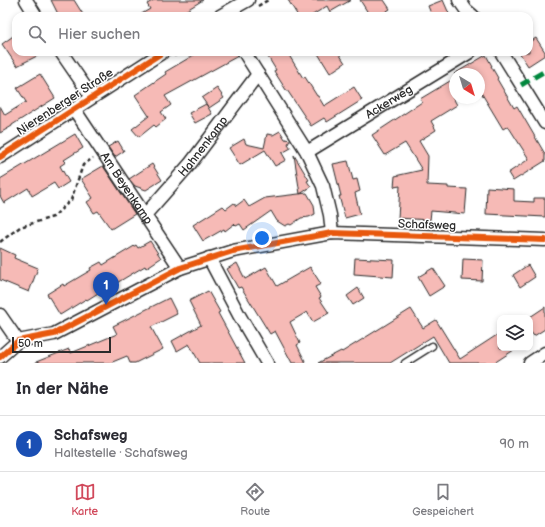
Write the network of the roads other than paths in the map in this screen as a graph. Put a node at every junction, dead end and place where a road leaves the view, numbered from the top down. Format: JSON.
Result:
{"nodes":[{"id":1,"x":26,"y":0,"type":"edge"},
{"id":2,"x":248,"y":0,"type":"edge"},
{"id":3,"x":459,"y":0,"type":"edge"},
{"id":4,"x":34,"y":12,"type":"edge"},
{"id":5,"x":228,"y":12,"type":"edge"},
{"id":6,"x":468,"y":12,"type":"edge"},
{"id":7,"x":64,"y":56,"type":"edge"},
{"id":8,"x":157,"y":56,"type":"edge"},
{"id":9,"x":247,"y":56,"type":"edge"},
{"id":10,"x":463,"y":56,"type":"edge"},
{"id":11,"x":503,"y":56,"type":"edge"},
{"id":12,"x":258,"y":74,"type":"junction"},
{"id":13,"x":92,"y":97,"type":"junction"},
{"id":14,"x":74,"y":108,"type":"junction"},
{"id":15,"x":545,"y":124,"type":"edge"},
{"id":16,"x":307,"y":152,"type":"junction"},
{"id":17,"x":0,"y":157,"type":"edge"},
{"id":18,"x":146,"y":216,"type":"junction"},
{"id":19,"x":332,"y":233,"type":"junction"},
{"id":20,"x":545,"y":240,"type":"edge"},
{"id":21,"x":209,"y":258,"type":"junction"},
{"id":22,"x":180,"y":268,"type":"junction"},
{"id":23,"x":0,"y":315,"type":"edge"},
{"id":24,"x":18,"y":341,"type":"junction"},
{"id":25,"x":432,"y":346,"type":"dead end"},
{"id":26,"x":545,"y":354,"type":"edge"},
{"id":27,"x":0,"y":357,"type":"edge"},
{"id":28,"x":267,"y":363,"type":"edge"},
{"id":29,"x":405,"y":363,"type":"edge"},
{"id":30,"x":530,"y":363,"type":"edge"}],
"edges":[{"from":1,"to":4,"type":"street"},
{"from":2,"to":5,"type":"street"},
{"from":3,"to":6,"type":"street"},
{"from":7,"to":13,"type":"street"},
{"from":8,"to":13,"type":"street","name":"Nierenberger Straße"},
{"from":9,"to":12,"type":"street"},
{"from":10,"to":16,"type":"street","name":"Ackerweg"},
{"from":11,"to":15,"type":"street"},
{"from":12,"to":16,"type":"street"},
{"from":12,"to":18,"type":"street","name":"Hahnenkamp"},
{"from":13,"to":14,"type":"street","name":"Nierenberger Straße"},
{"from":14,"to":17,"type":"street","name":"Nierenberger Straße"},
{"from":14,"to":18,"type":"street","name":"Am Beyenkamp"},
{"from":16,"to":19,"type":"street"},
{"from":18,"to":22,"type":"street","name":"Am Beyenkamp"},
{"from":19,"to":20,"type":"street","name":"Schafsweg"},
{"from":19,"to":21,"type":"street","name":"Schafsweg"},
{"from":21,"to":22,"type":"street","name":"Schafsweg"},
{"from":21,"to":28,"type":"street"},
{"from":22,"to":24,"type":"street","name":"Schafsweg"},
{"from":23,"to":24,"type":"street"},
{"from":24,"to":27,"type":"street"},
{"from":25,"to":29,"type":"lane"},
{"from":26,"to":30,"type":"street"}]}
